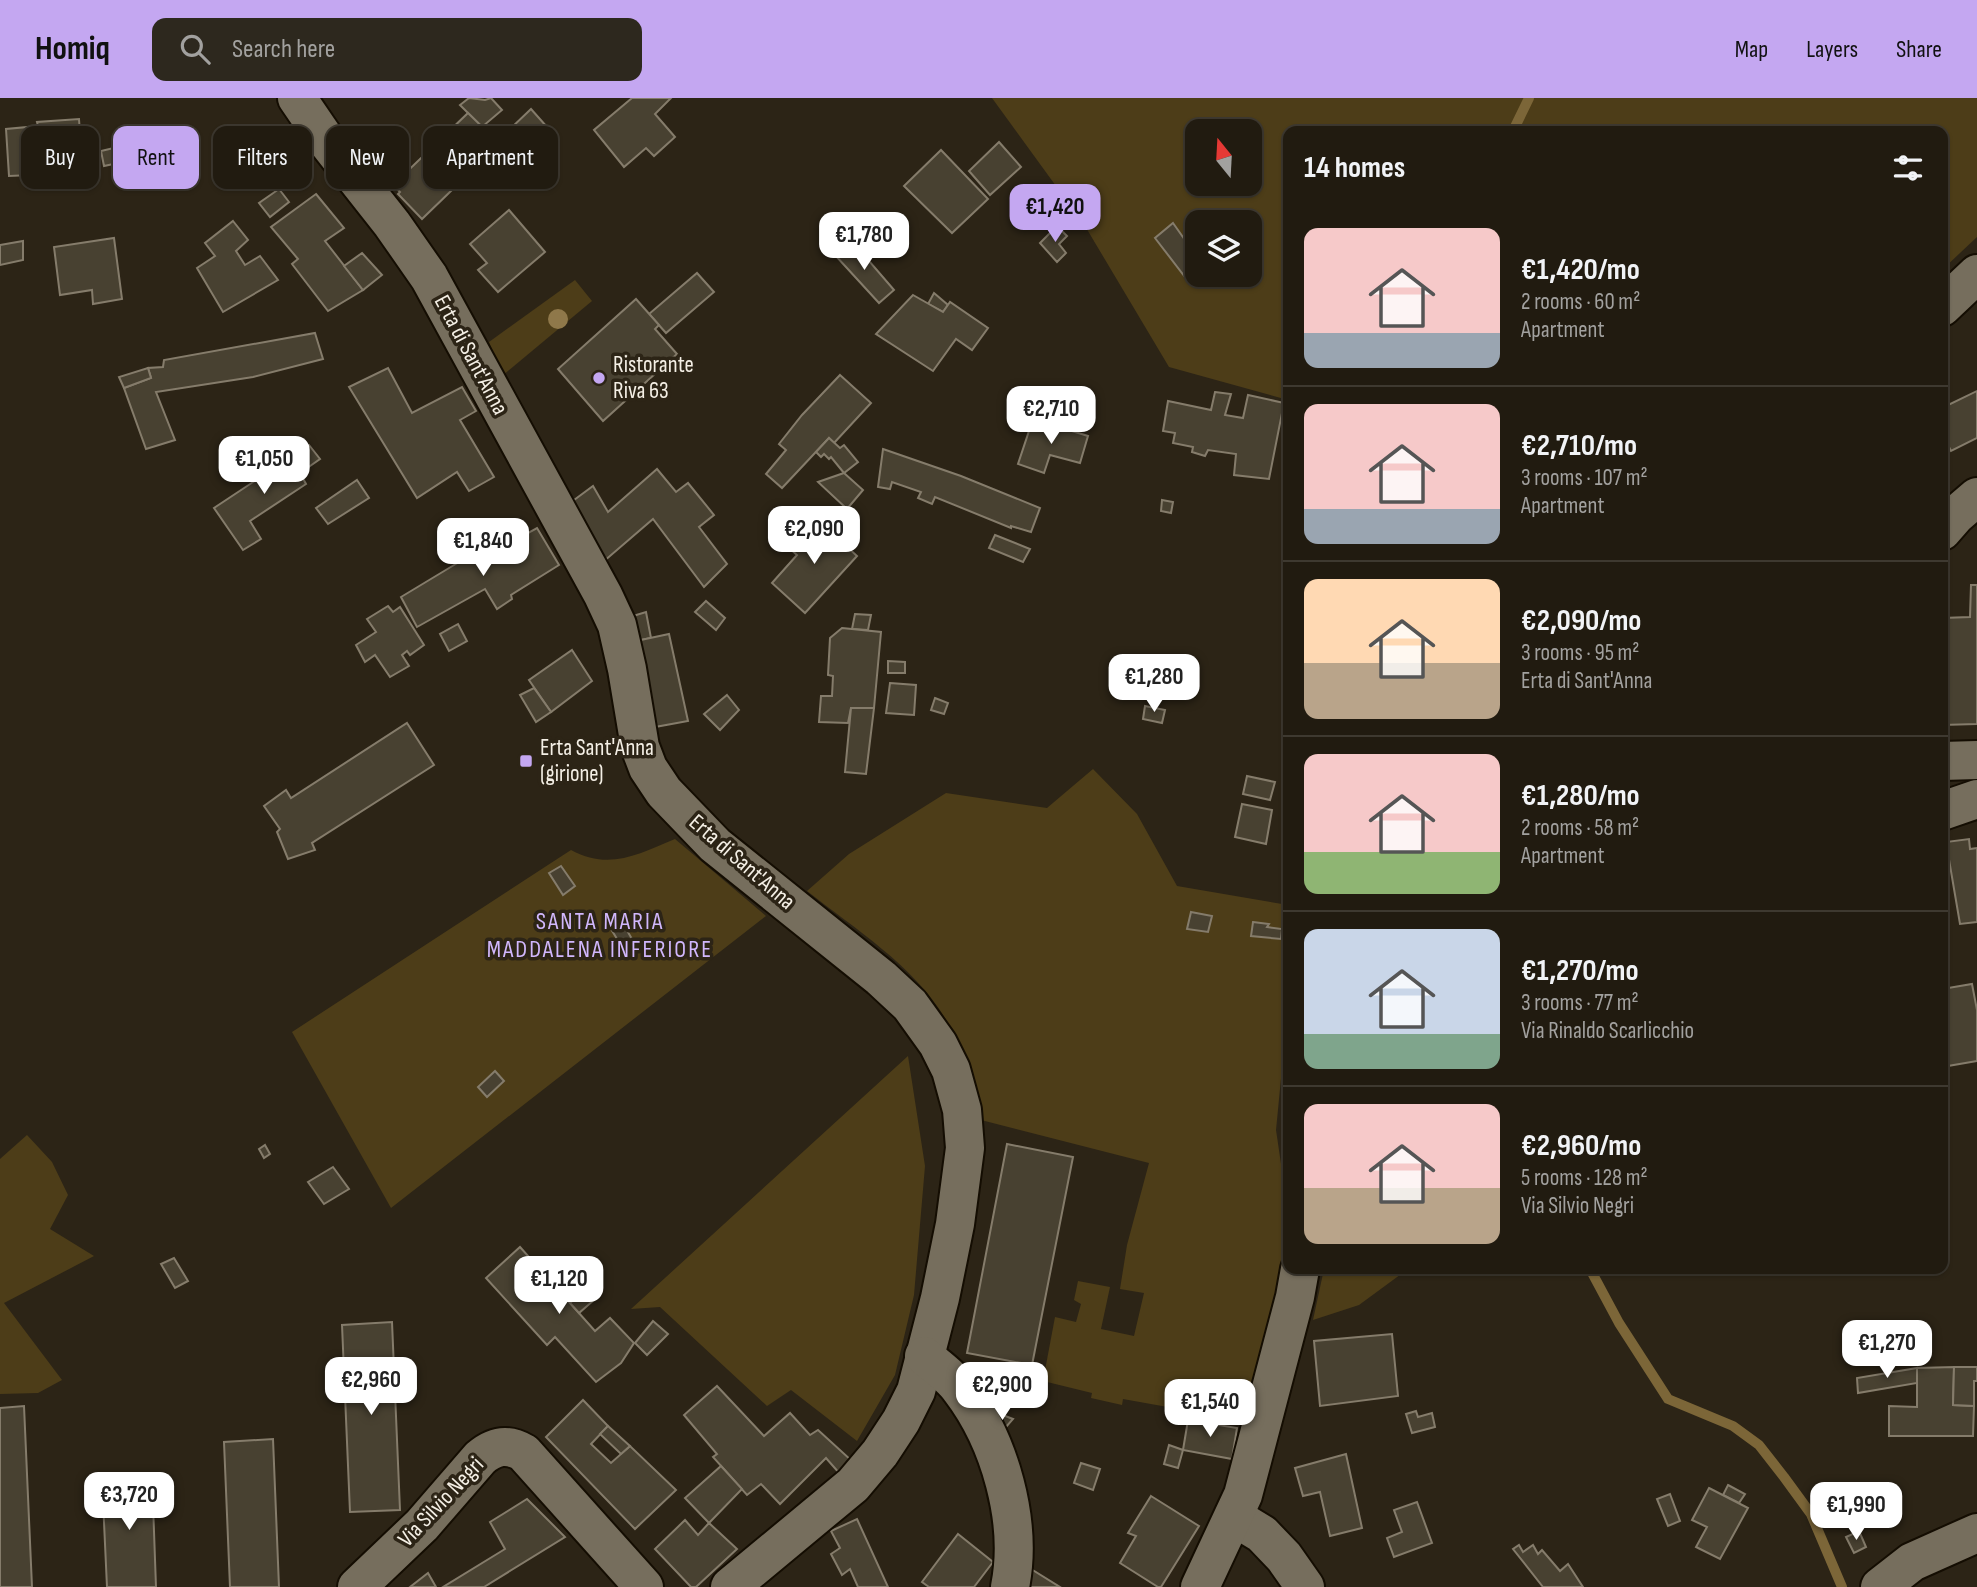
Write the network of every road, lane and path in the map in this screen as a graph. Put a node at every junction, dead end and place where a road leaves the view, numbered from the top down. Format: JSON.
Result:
{"nodes":[{"id":1,"x":297,"y":98,"type":"edge"},
{"id":2,"x":1977,"y":274,"type":"edge"},
{"id":3,"x":1948,"y":301,"type":"edge"},
{"id":4,"x":1977,"y":497,"type":"edge"},
{"id":5,"x":1948,"y":524,"type":"edge"},
{"id":6,"x":1977,"y":760,"type":"edge"},
{"id":7,"x":1948,"y":761,"type":"edge"},
{"id":8,"x":1977,"y":799,"type":"edge"},
{"id":9,"x":1948,"y":809,"type":"edge"},
{"id":10,"x":1299,"y":1274,"type":"edge"},
{"id":11,"x":924,"y":1356,"type":"junction"},
{"id":12,"x":1234,"y":1517,"type":"junction"},
{"id":13,"x":1977,"y":1533,"type":"edge"},
{"id":14,"x":357,"y":1587,"type":"edge"},
{"id":15,"x":644,"y":1587,"type":"edge"},
{"id":16,"x":730,"y":1587,"type":"edge"},
{"id":17,"x":1010,"y":1587,"type":"edge"},
{"id":18,"x":1200,"y":1587,"type":"edge"},
{"id":19,"x":1305,"y":1587,"type":"edge"},
{"id":20,"x":1880,"y":1587,"type":"edge"}],
"edges":[{"from":1,"to":11,"type":"street","name":"Erta di Sant'Anna"},
{"from":2,"to":3,"type":"street"},
{"from":4,"to":5,"type":"street"},
{"from":6,"to":7,"type":"street"},
{"from":8,"to":9,"type":"street"},
{"from":10,"to":12,"type":"street"},
{"from":11,"to":16,"type":"street","name":"Erta di Sant'Anna"},
{"from":11,"to":17,"type":"street"},
{"from":12,"to":18,"type":"street"},
{"from":12,"to":19,"type":"street"},
{"from":13,"to":20,"type":"street"},
{"from":14,"to":15,"type":"street","name":"Via Silvio Negri"}]}
